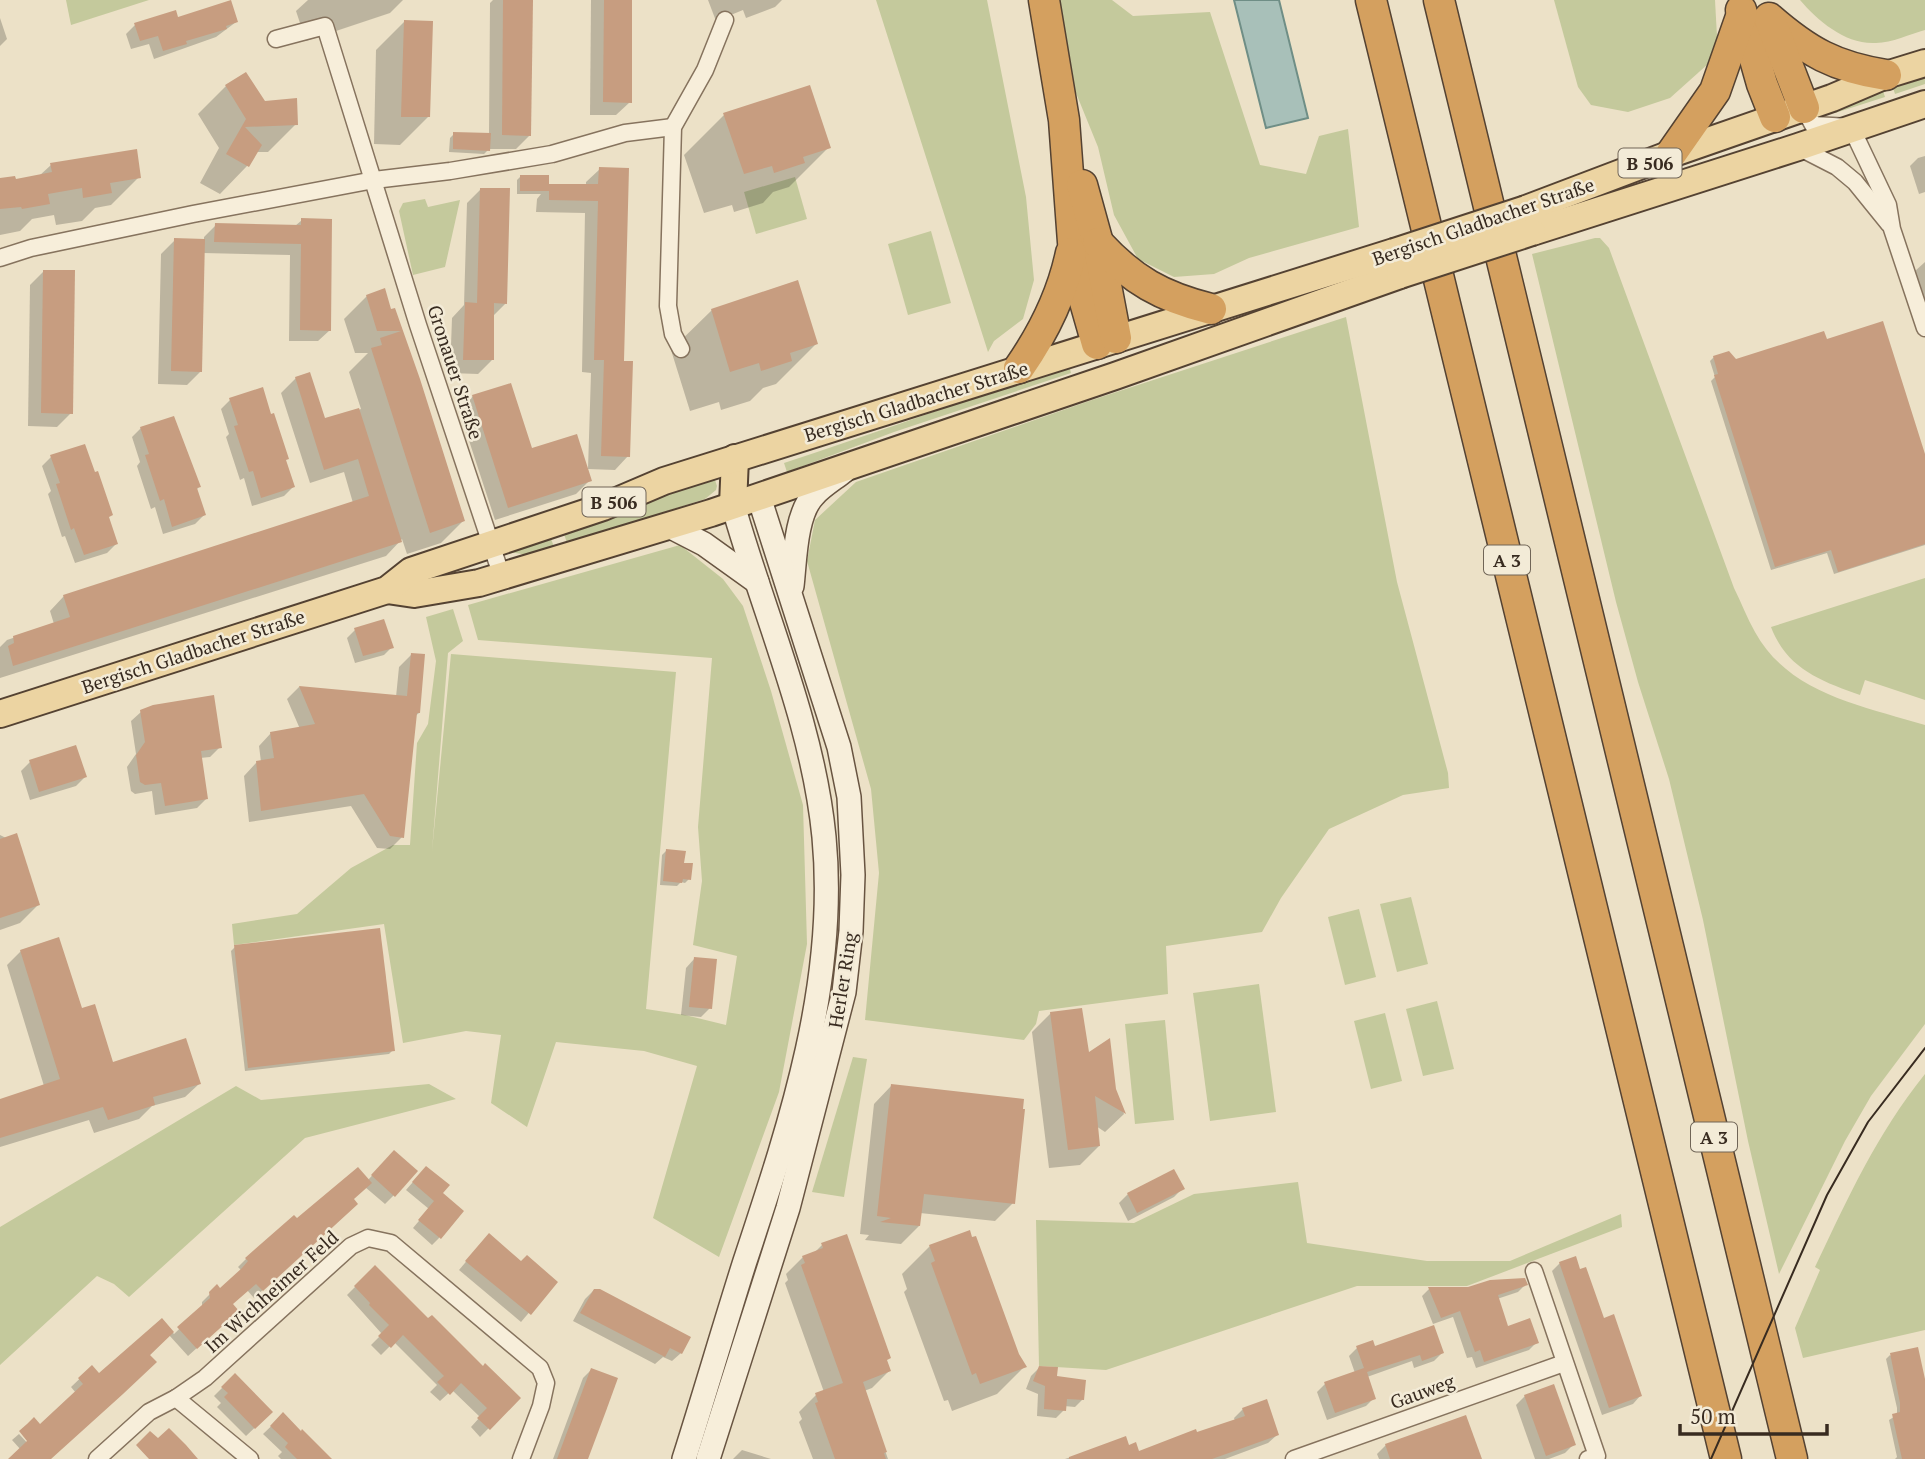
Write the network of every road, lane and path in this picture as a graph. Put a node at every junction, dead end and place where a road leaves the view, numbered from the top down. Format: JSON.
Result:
{"nodes":[{"id":1,"x":1044,"y":0,"type":"edge"},
{"id":2,"x":1371,"y":0,"type":"edge"},
{"id":3,"x":1439,"y":0,"type":"edge"},
{"id":4,"x":1753,"y":8,"type":"edge"},
{"id":5,"x":725,"y":20,"type":"dead end"},
{"id":6,"x":276,"y":39,"type":"dead end"},
{"id":7,"x":1925,"y":63,"type":"edge"},
{"id":8,"x":1886,"y":75,"type":"junction"},
{"id":9,"x":1925,"y":104,"type":"edge"},
{"id":10,"x":1804,"y":108,"type":"junction"},
{"id":11,"x":1775,"y":117,"type":"junction"},
{"id":12,"x":673,"y":127,"type":"junction"},
{"id":13,"x":1851,"y":127,"type":"junction"},
{"id":14,"x":1798,"y":147,"type":"junction"},
{"id":15,"x":1671,"y":154,"type":"junction"},
{"id":16,"x":374,"y":180,"type":"junction"},
{"id":17,"x":1529,"y":221,"type":"junction"},
{"id":18,"x":1892,"y":229,"type":"junction"},
{"id":19,"x":1086,"y":242,"type":"junction"},
{"id":20,"x":0,"y":258,"type":"edge"},
{"id":21,"x":1397,"y":264,"type":"junction"},
{"id":22,"x":1211,"y":309,"type":"junction"},
{"id":23,"x":1925,"y":328,"type":"edge"},
{"id":24,"x":1107,"y":341,"type":"junction"},
{"id":25,"x":681,"y":349,"type":"dead end"},
{"id":26,"x":1019,"y":369,"type":"junction"},
{"id":27,"x":1115,"y":376,"type":"junction"},
{"id":28,"x":735,"y":458,"type":"junction"},
{"id":29,"x":851,"y":466,"type":"junction"},
{"id":30,"x":760,"y":497,"type":"junction"},
{"id":31,"x":733,"y":505,"type":"junction"},
{"id":32,"x":669,"y":526,"type":"junction"},
{"id":33,"x":491,"y":544,"type":"junction"},
{"id":34,"x":502,"y":576,"type":"junction"},
{"id":35,"x":757,"y":582,"type":"junction"},
{"id":36,"x":387,"y":590,"type":"junction"},
{"id":37,"x":791,"y":596,"type":"junction"},
{"id":38,"x":0,"y":714,"type":"edge"},
{"id":39,"x":1534,"y":1271,"type":"dead end"},
{"id":40,"x":1564,"y":1363,"type":"junction"},
{"id":41,"x":176,"y":1398,"type":"junction"},
{"id":42,"x":1593,"y":1457,"type":"edge"},
{"id":43,"x":97,"y":1459,"type":"edge"},
{"id":44,"x":250,"y":1459,"type":"edge"},
{"id":45,"x":521,"y":1459,"type":"edge"},
{"id":46,"x":684,"y":1459,"type":"edge"},
{"id":47,"x":708,"y":1459,"type":"edge"},
{"id":48,"x":1294,"y":1459,"type":"edge"},
{"id":49,"x":1726,"y":1459,"type":"edge"},
{"id":50,"x":1792,"y":1459,"type":"edge"}],
"edges":[{"from":1,"to":19,"type":"highway"},
{"from":2,"to":49,"type":"highway","number":"A 3"},
{"from":3,"to":50,"type":"highway","number":"A 3"},
{"from":4,"to":8,"type":"highway"},
{"from":4,"to":10,"type":"highway"},
{"from":4,"to":11,"type":"highway"},
{"from":4,"to":15,"type":"highway"},
{"from":5,"to":12,"type":"street"},
{"from":6,"to":16,"type":"street","name":"Gronauer Straße"},
{"from":7,"to":8,"type":"main road","name":"Bergisch Gladbacher Straße","number":"B 506"},
{"from":8,"to":10,"type":"main road","name":"Bergisch Gladbacher Straße","number":"B 506"},
{"from":9,"to":13,"type":"main road","name":"Bergisch Gladbacher Straße","number":"B 506"},
{"from":10,"to":11,"type":"main road","name":"Bergisch Gladbacher Straße","number":"B 506"},
{"from":10,"to":13,"type":"street"},
{"from":10,"to":14,"type":"main road"},
{"from":11,"to":14,"type":"main road"},
{"from":11,"to":15,"type":"main road","name":"Bergisch Gladbacher Straße","number":"B 506"},
{"from":12,"to":16,"type":"street"},
{"from":12,"to":25,"type":"street"},
{"from":13,"to":14,"type":"main road","name":"Bergisch Gladbacher Straße","number":"B 506"},
{"from":13,"to":18,"type":"street"},
{"from":14,"to":17,"type":"main road","name":"Bergisch Gladbacher Straße","number":"B 506"},
{"from":14,"to":18,"type":"street"},
{"from":15,"to":17,"type":"main road","name":"Bergisch Gladbacher Straße","number":"B 506"},
{"from":16,"to":20,"type":"street"},
{"from":16,"to":33,"type":"street","name":"Gronauer Straße"},
{"from":17,"to":21,"type":"main road","name":"Bergisch Gladbacher Straße","number":"B 506","bridge":true},
{"from":18,"to":23,"type":"street"},
{"from":19,"to":22,"type":"highway"},
{"from":19,"to":24,"type":"highway"},
{"from":19,"to":26,"type":"highway"},
{"from":21,"to":22,"type":"main road","name":"Bergisch Gladbacher Straße","number":"B 506"},
{"from":21,"to":27,"type":"main road","name":"Bergisch Gladbacher Straße","number":"B 506"},
{"from":22,"to":24,"type":"main road","name":"Bergisch Gladbacher Straße","number":"B 506"},
{"from":24,"to":26,"type":"main road","name":"Bergisch Gladbacher Straße","number":"B 506"},
{"from":24,"to":27,"type":"main road"},
{"from":26,"to":28,"type":"main road","name":"Bergisch Gladbacher Straße","number":"B 506"},
{"from":27,"to":29,"type":"main road","name":"Bergisch Gladbacher Straße","number":"B 506"},
{"from":28,"to":30,"type":"main road"},
{"from":28,"to":31,"type":"main road"},
{"from":28,"to":33,"type":"main road","name":"Bergisch Gladbacher Straße","number":"B 506"},
{"from":29,"to":30,"type":"main road","name":"Bergisch Gladbacher Straße","number":"B 506"},
{"from":29,"to":37,"type":"main road"},
{"from":30,"to":31,"type":"main road","name":"Bergisch Gladbacher Straße","number":"B 506"},
{"from":30,"to":37,"type":"main road","name":"Herler Ring"},
{"from":31,"to":32,"type":"main road","name":"Bergisch Gladbacher Straße","number":"B 506"},
{"from":31,"to":35,"type":"main road","name":"Herler Ring"},
{"from":32,"to":34,"type":"main road","name":"Bergisch Gladbacher Straße","number":"B 506"},
{"from":32,"to":35,"type":"main road"},
{"from":33,"to":34,"type":"street","name":"Gronauer Straße"},
{"from":33,"to":36,"type":"main road","name":"Bergisch Gladbacher Straße","number":"B 506"},
{"from":34,"to":36,"type":"main road","name":"Bergisch Gladbacher Straße","number":"B 506"},
{"from":35,"to":46,"type":"main road","name":"Herler Ring"},
{"from":36,"to":38,"type":"main road","name":"Bergisch Gladbacher Straße","number":"B 506"},
{"from":37,"to":47,"type":"main road","name":"Herler Ring"},
{"from":39,"to":40,"type":"street"},
{"from":40,"to":42,"type":"street"},
{"from":40,"to":48,"type":"street","name":"Gauweg"},
{"from":41,"to":43,"type":"street","name":"Im Wichheimer Feld"},
{"from":41,"to":44,"type":"street"},
{"from":41,"to":45,"type":"street","name":"Im Wichheimer Feld"}]}
